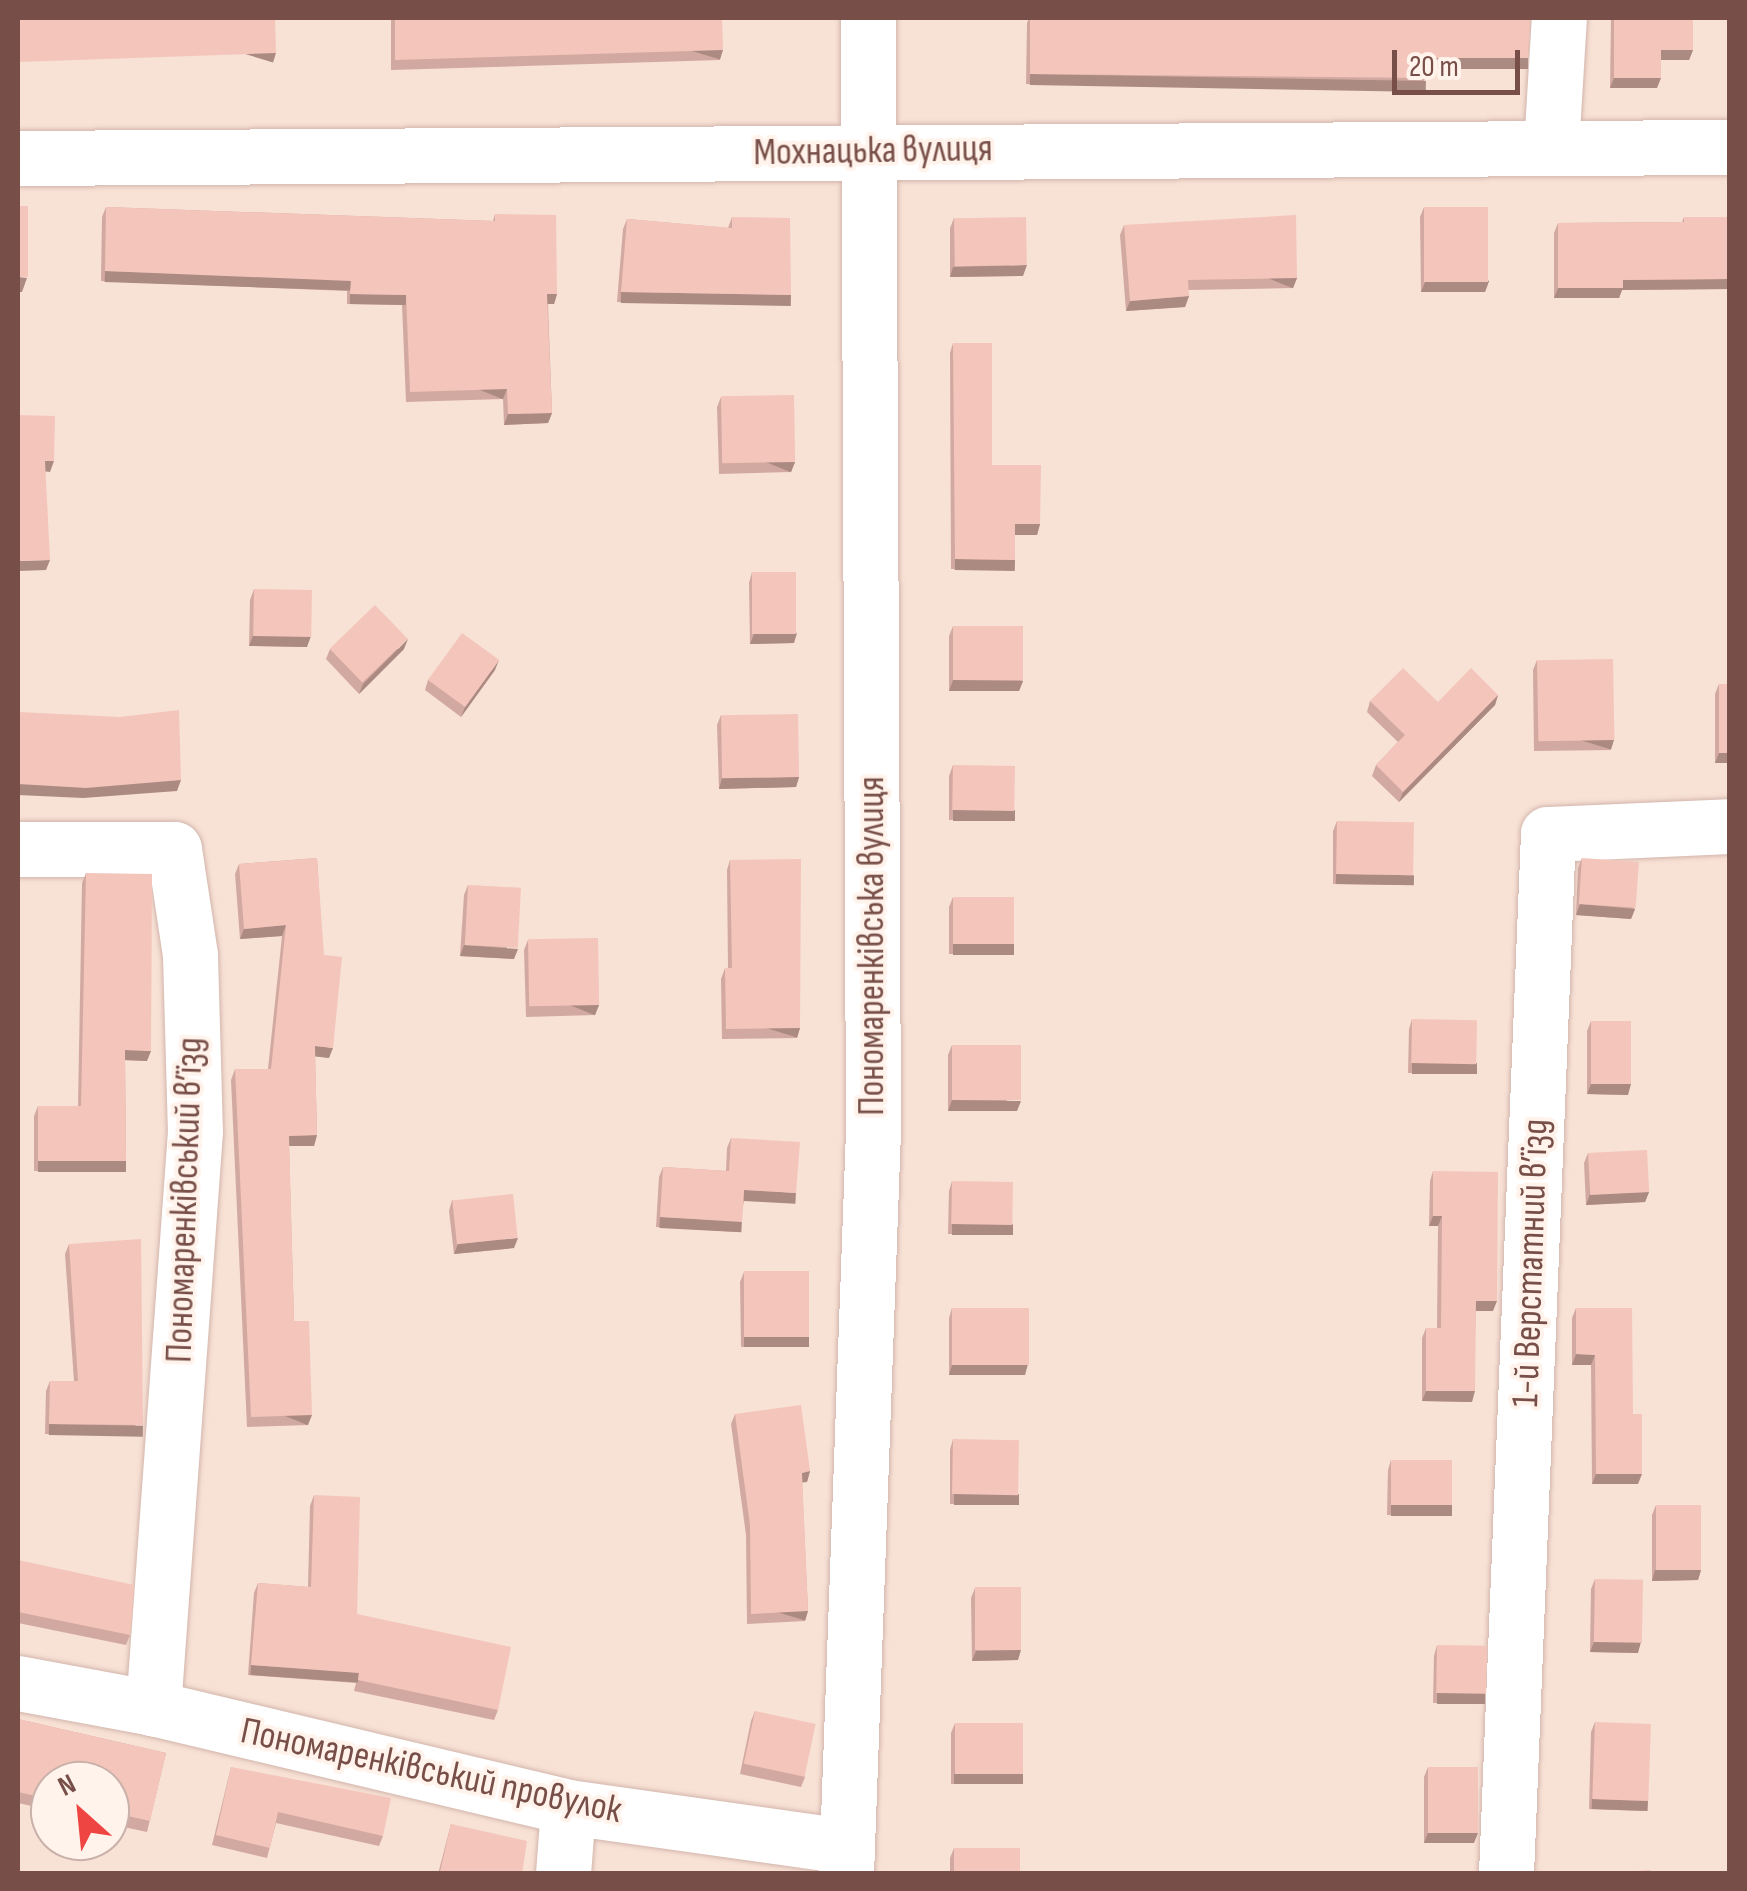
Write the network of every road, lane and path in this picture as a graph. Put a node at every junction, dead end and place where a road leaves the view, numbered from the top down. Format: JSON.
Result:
{"nodes":[{"id":1,"x":868,"y":18,"type":"edge"},
{"id":2,"x":1559,"y":18,"type":"edge"},
{"id":3,"x":1730,"y":147,"type":"edge"},
{"id":4,"x":1551,"y":148,"type":"junction"},
{"id":5,"x":869,"y":150,"type":"junction"},
{"id":6,"x":18,"y":158,"type":"edge"},
{"id":7,"x":1730,"y":826,"type":"edge"},
{"id":8,"x":18,"y":849,"type":"edge"},
{"id":9,"x":18,"y":1683,"type":"edge"},
{"id":10,"x":153,"y":1708,"type":"junction"},
{"id":11,"x":568,"y":1807,"type":"junction"},
{"id":12,"x":846,"y":1860,"type":"edge"},
{"id":13,"x":562,"y":1874,"type":"edge"},
{"id":14,"x":1506,"y":1874,"type":"edge"}],
"edges":[{"from":1,"to":5,"type":"street","name":"Пономаренківська вулиця"},
{"from":2,"to":4,"type":"street"},
{"from":3,"to":4,"type":"street","name":"Мохнацька вулиця"},
{"from":4,"to":5,"type":"street","name":"Мохнацька вулиця"},
{"from":5,"to":6,"type":"street","name":"Мохнацька вулиця"},
{"from":5,"to":12,"type":"street","name":"Пономаренківська вулиця"},
{"from":7,"to":14,"type":"street","name":"1-й Верстатний в’їзд"},
{"from":8,"to":10,"type":"street","name":"Пономаренківський в’їзд"},
{"from":9,"to":10,"type":"street","name":"Пономаренківський провулок"},
{"from":10,"to":11,"type":"street","name":"Пономаренківський провулок"},
{"from":11,"to":12,"type":"street","name":"Пономаренківський провулок"},
{"from":11,"to":13,"type":"street"}]}
